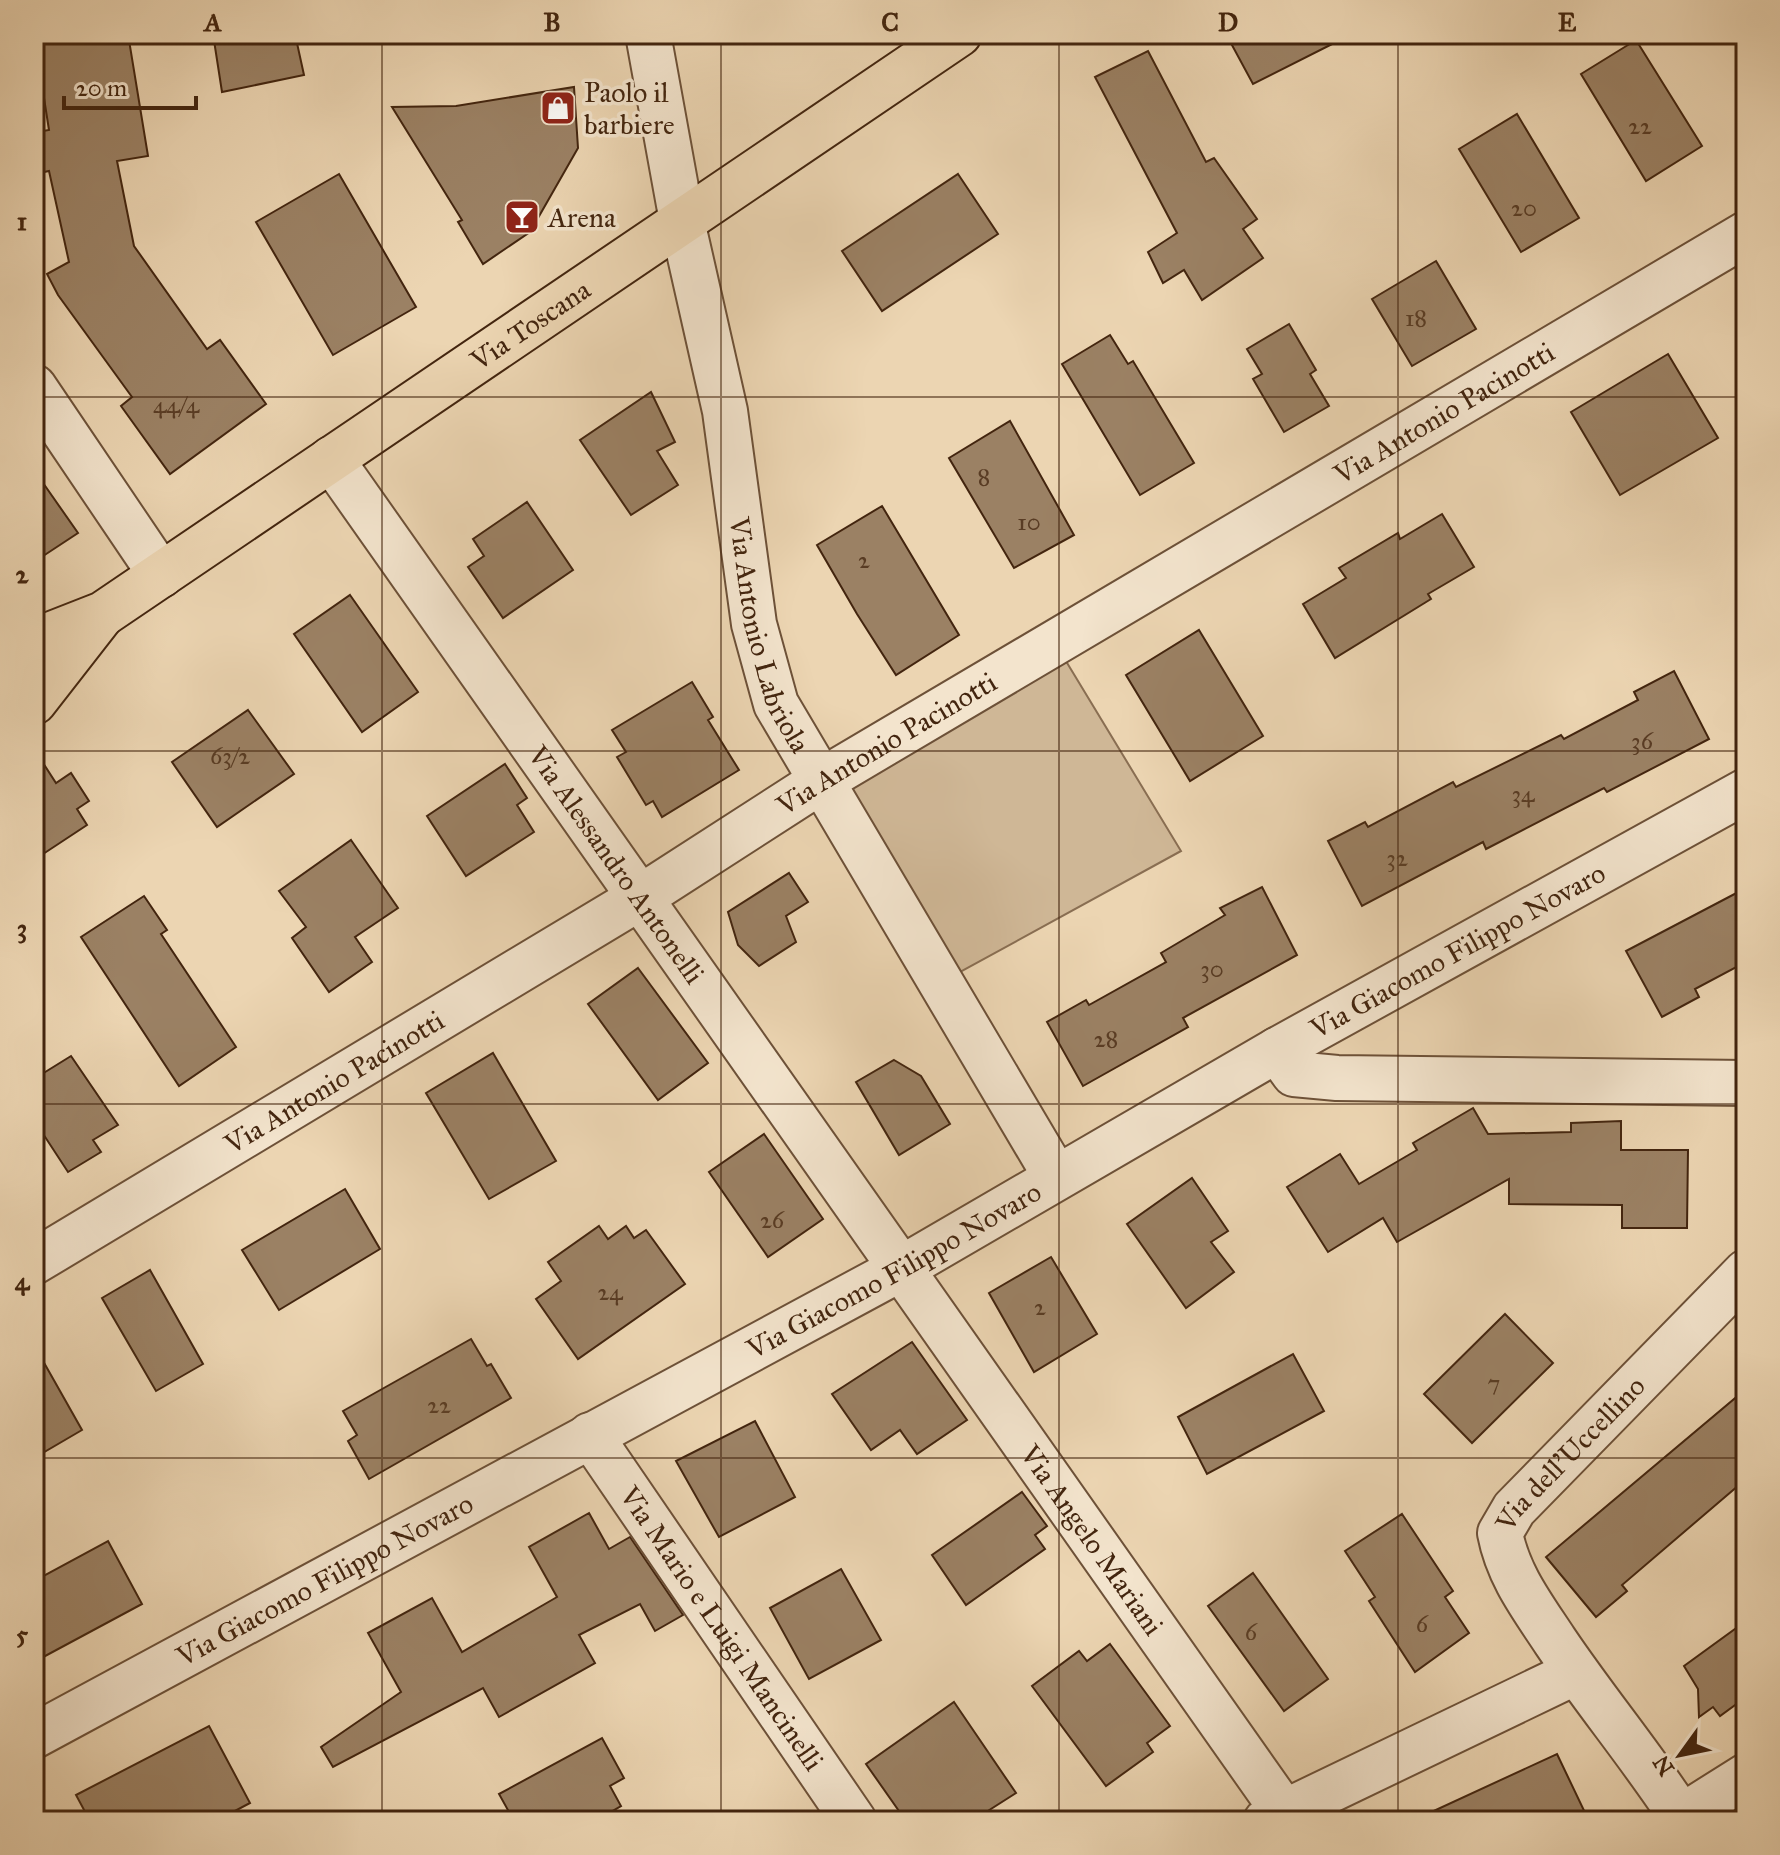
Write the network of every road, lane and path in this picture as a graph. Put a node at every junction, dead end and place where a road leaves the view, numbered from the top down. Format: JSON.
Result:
{"nodes":[{"id":1,"x":648,"y":34,"type":"edge"},
{"id":2,"x":959,"y":34,"type":"edge"},
{"id":3,"x":682,"y":221,"type":"junction"},
{"id":4,"x":1746,"y":234,"type":"edge"},
{"id":5,"x":34,"y":387,"type":"edge"},
{"id":6,"x":331,"y":459,"type":"junction"},
{"id":7,"x":161,"y":575,"type":"junction"},
{"id":8,"x":103,"y":614,"type":"junction"},
{"id":9,"x":34,"y":641,"type":"edge"},
{"id":10,"x":34,"y":702,"type":"edge"},
{"id":11,"x":821,"y":781,"type":"junction"},
{"id":12,"x":1746,"y":791,"type":"edge"},
{"id":13,"x":641,"y":897,"type":"junction"},
{"id":14,"x":1277,"y":1050,"type":"junction"},
{"id":15,"x":1746,"y":1083,"type":"edge"},
{"id":16,"x":1056,"y":1177,"type":"junction"},
{"id":17,"x":34,"y":1262,"type":"edge"},
{"id":18,"x":902,"y":1268,"type":"junction"},
{"id":19,"x":1746,"y":1272,"type":"edge"},
{"id":20,"x":590,"y":1435,"type":"junction"},
{"id":21,"x":1576,"y":1672,"type":"junction"},
{"id":22,"x":34,"y":1736,"type":"edge"},
{"id":23,"x":1746,"y":1776,"type":"edge"},
{"id":24,"x":1275,"y":1816,"type":"edge"},
{"id":25,"x":1683,"y":1819,"type":"edge"},
{"id":26,"x":854,"y":1821,"type":"edge"}],
"edges":[{"from":1,"to":3,"type":"street","name":"Via Antonio Labriola"},
{"from":2,"to":3,"type":"main road","name":"Via Toscana"},
{"from":3,"to":6,"type":"main road","name":"Via Toscana"},
{"from":3,"to":11,"type":"street","name":"Via Antonio Labriola"},
{"from":4,"to":11,"type":"street","name":"Via Antonio Pacinotti"},
{"from":5,"to":7,"type":"street"},
{"from":6,"to":7,"type":"main road","name":"Via Toscana"},
{"from":6,"to":13,"type":"street","name":"Via Alessandro Antonelli"},
{"from":7,"to":8,"type":"main road","name":"Via Toscana"},
{"from":8,"to":9,"type":"main road","name":"Via Toscana"},
{"from":8,"to":10,"type":"main road","name":"Via Toscana"},
{"from":11,"to":13,"type":"street","name":"Via Antonio Pacinotti"},
{"from":11,"to":16,"type":"street","name":"Via Antonio Labriola"},
{"from":12,"to":14,"type":"street","name":"Via Giacomo Filippo Novaro"},
{"from":13,"to":17,"type":"street","name":"Via Antonio Pacinotti"},
{"from":13,"to":18,"type":"street","name":"Via Alessandro Antonelli"},
{"from":14,"to":15,"type":"street"},
{"from":14,"to":16,"type":"street","name":"Via Giacomo Filippo Novaro"},
{"from":16,"to":18,"type":"street","name":"Via Giacomo Filippo Novaro"},
{"from":18,"to":20,"type":"street","name":"Via Giacomo Filippo Novaro"},
{"from":18,"to":24,"type":"street","name":"Via Angelo Mariani"},
{"from":19,"to":21,"type":"street","name":"Via dell'Uccellino"},
{"from":20,"to":22,"type":"street","name":"Via Giacomo Filippo Novaro"},
{"from":20,"to":26,"type":"street","name":"Via Mario e Luigi Mancinelli"},
{"from":21,"to":24,"type":"street"},
{"from":21,"to":25,"type":"street","name":"Via dell'Uccellino"},
{"from":23,"to":25,"type":"street","name":"Via dell'Uccellino"}]}
